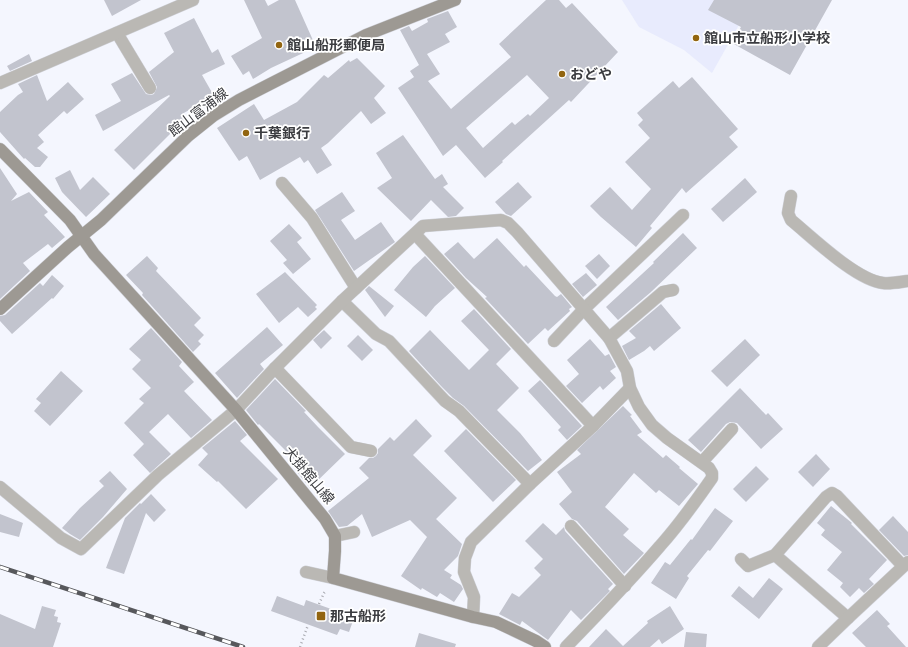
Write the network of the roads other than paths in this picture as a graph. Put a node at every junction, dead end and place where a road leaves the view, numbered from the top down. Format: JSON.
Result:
{"nodes":[{"id":1,"x":193,"y":0,"type":"edge"},
{"id":2,"x":454,"y":0,"type":"edge"},
{"id":3,"x":117,"y":33,"type":"junction"},
{"id":4,"x":0,"y":83,"type":"edge"},
{"id":5,"x":150,"y":88,"type":"dead end"},
{"id":6,"x":0,"y":149,"type":"edge"},
{"id":7,"x":282,"y":183,"type":"dead end"},
{"id":8,"x":791,"y":196,"type":"dead end"},
{"id":9,"x":684,"y":215,"type":"dead end"},
{"id":10,"x":415,"y":234,"type":"junction"},
{"id":11,"x":82,"y":236,"type":"junction"},
{"id":12,"x":908,"y":281,"type":"edge"},
{"id":13,"x":356,"y":288,"type":"junction"},
{"id":14,"x":673,"y":290,"type":"dead end"},
{"id":15,"x":342,"y":301,"type":"junction"},
{"id":16,"x":0,"y":309,"type":"edge"},
{"id":17,"x":584,"y":309,"type":"junction"},
{"id":18,"x":609,"y":338,"type":"junction"},
{"id":19,"x":554,"y":341,"type":"dead end"},
{"id":20,"x":275,"y":368,"type":"junction"},
{"id":21,"x":630,"y":388,"type":"junction"},
{"id":22,"x":236,"y":410,"type":"junction"},
{"id":23,"x":593,"y":426,"type":"junction"},
{"id":24,"x":732,"y":430,"type":"dead end"},
{"id":25,"x":371,"y":451,"type":"dead end"},
{"id":26,"x":702,"y":462,"type":"junction"},
{"id":27,"x":530,"y":484,"type":"junction"},
{"id":28,"x":0,"y":487,"type":"edge"},
{"id":29,"x":571,"y":526,"type":"dead end"},
{"id":30,"x":354,"y":532,"type":"dead end"},
{"id":31,"x":334,"y":536,"type":"junction"},
{"id":32,"x":775,"y":555,"type":"junction"},
{"id":33,"x":740,"y":559,"type":"dead end"},
{"id":34,"x":906,"y":564,"type":"edge"},
{"id":35,"x":306,"y":572,"type":"dead end"},
{"id":36,"x":333,"y":578,"type":"junction"},
{"id":37,"x":625,"y":586,"type":"junction"},
{"id":38,"x":473,"y":617,"type":"junction"},
{"id":39,"x":848,"y":618,"type":"junction"},
{"id":40,"x":545,"y":647,"type":"edge"},
{"id":41,"x":566,"y":647,"type":"edge"},
{"id":42,"x":818,"y":647,"type":"edge"}],
"edges":[{"from":1,"to":3,"type":"street"},
{"from":2,"to":11,"type":"main road","name":"館山富浦線"},
{"from":3,"to":4,"type":"street"},
{"from":3,"to":5,"type":"street"},
{"from":6,"to":11,"type":"main road","name":"犬掛館山線"},
{"from":7,"to":13,"type":"street"},
{"from":8,"to":12,"type":"street"},
{"from":9,"to":17,"type":"street"},
{"from":10,"to":13,"type":"street"},
{"from":10,"to":17,"type":"street"},
{"from":10,"to":23,"type":"street"},
{"from":11,"to":16,"type":"main road","name":"館山富浦線"},
{"from":11,"to":22,"type":"main road","name":"犬掛館山線"},
{"from":13,"to":15,"type":"street"},
{"from":14,"to":18,"type":"street"},
{"from":15,"to":20,"type":"street"},
{"from":15,"to":27,"type":"street"},
{"from":17,"to":18,"type":"street"},
{"from":17,"to":19,"type":"street"},
{"from":18,"to":21,"type":"street"},
{"from":20,"to":22,"type":"street"},
{"from":20,"to":25,"type":"street"},
{"from":21,"to":23,"type":"street"},
{"from":21,"to":26,"type":"street"},
{"from":22,"to":28,"type":"street"},
{"from":22,"to":31,"type":"main road","name":"犬掛館山線"},
{"from":23,"to":27,"type":"street"},
{"from":24,"to":26,"type":"street"},
{"from":26,"to":37,"type":"street"},
{"from":27,"to":38,"type":"street"},
{"from":29,"to":37,"type":"street"},
{"from":30,"to":31,"type":"street"},
{"from":31,"to":36,"type":"main road","name":"犬掛館山線"},
{"from":32,"to":33,"type":"street"},
{"from":32,"to":34,"type":"street"},
{"from":32,"to":39,"type":"street"},
{"from":34,"to":39,"type":"street"},
{"from":35,"to":36,"type":"street"},
{"from":36,"to":38,"type":"main road"},
{"from":37,"to":41,"type":"street"},
{"from":38,"to":40,"type":"main road"},
{"from":39,"to":42,"type":"street"}]}
